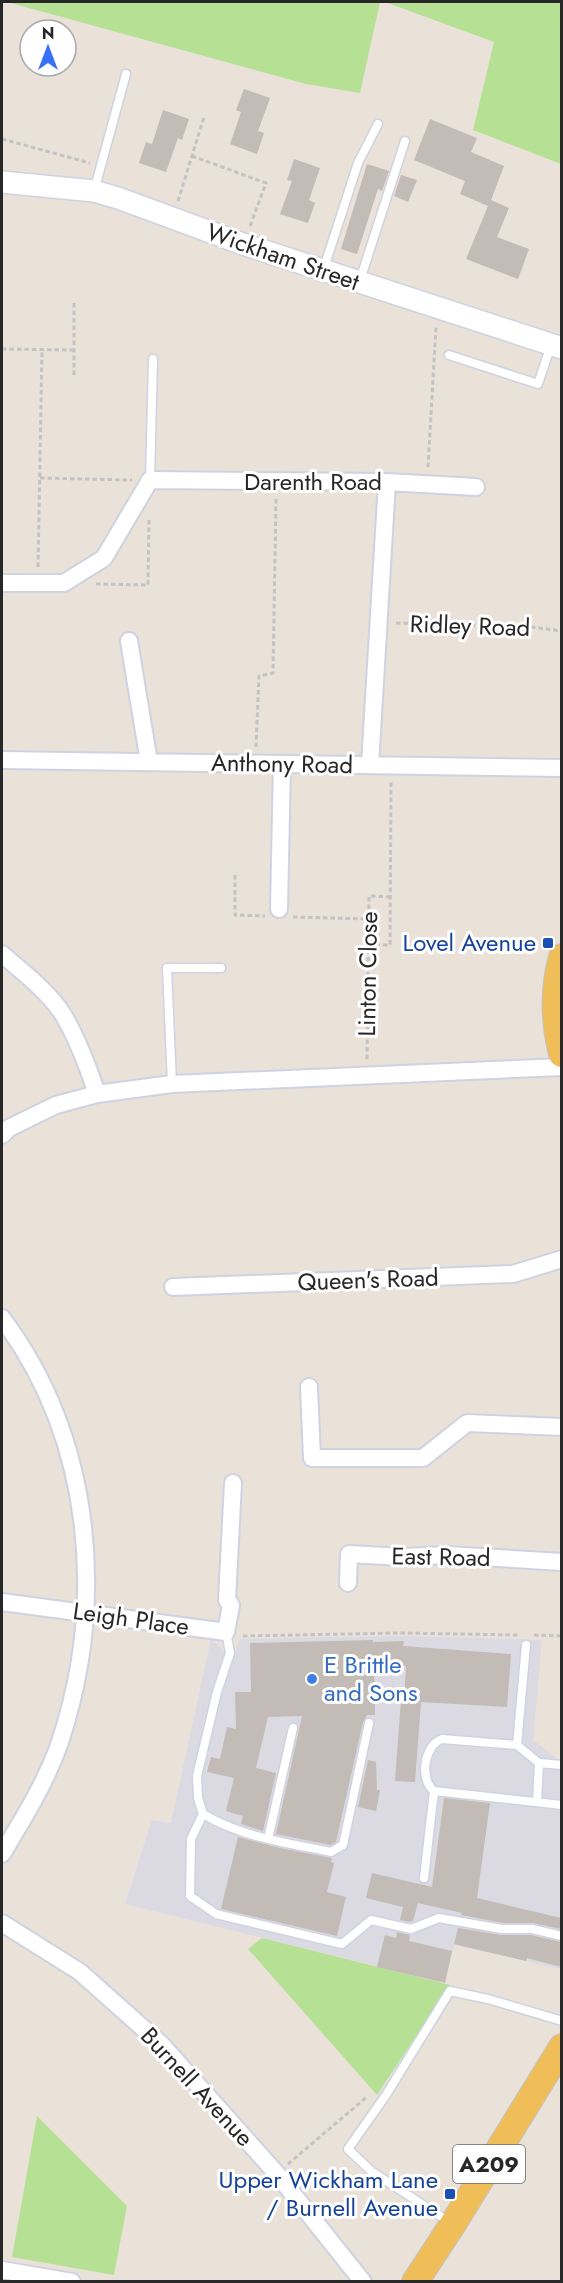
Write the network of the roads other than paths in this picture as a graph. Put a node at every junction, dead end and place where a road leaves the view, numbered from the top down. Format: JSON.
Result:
{"nodes":[{"id":1,"x":126,"y":74,"type":"dead end"},
{"id":2,"x":378,"y":124,"type":"dead end"},
{"id":3,"x":405,"y":141,"type":"dead end"},
{"id":4,"x":2,"y":182,"type":"edge"},
{"id":5,"x":94,"y":191,"type":"junction"},
{"id":6,"x":323,"y":271,"type":"junction"},
{"id":7,"x":359,"y":283,"type":"junction"},
{"id":8,"x":556,"y":346,"type":"edge"},
{"id":9,"x":449,"y":355,"type":"dead end"},
{"id":10,"x":153,"y":359,"type":"dead end"},
{"id":11,"x":150,"y":480,"type":"junction"},
{"id":12,"x":387,"y":482,"type":"junction"},
{"id":13,"x":476,"y":486,"type":"dead end"},
{"id":14,"x":2,"y":583,"type":"edge"},
{"id":15,"x":129,"y":641,"type":"dead end"},
{"id":16,"x":2,"y":760,"type":"edge"},
{"id":17,"x":149,"y":762,"type":"junction"},
{"id":18,"x":282,"y":764,"type":"junction"},
{"id":19,"x":370,"y":765,"type":"junction"},
{"id":20,"x":561,"y":768,"type":"edge"},
{"id":21,"x":279,"y":909,"type":"dead end"},
{"id":22,"x":2,"y":954,"type":"edge"},
{"id":23,"x":561,"y":957,"type":"edge"},
{"id":24,"x":221,"y":968,"type":"dead end"},
{"id":25,"x":561,"y":1054,"type":"edge"},
{"id":26,"x":561,"y":1067,"type":"edge"},
{"id":27,"x":172,"y":1084,"type":"junction"},
{"id":28,"x":97,"y":1094,"type":"junction"},
{"id":29,"x":2,"y":1136,"type":"edge"},
{"id":30,"x":561,"y":1259,"type":"edge"},
{"id":31,"x":173,"y":1287,"type":"dead end"},
{"id":32,"x":2,"y":1318,"type":"edge"},
{"id":33,"x":309,"y":1387,"type":"dead end"},
{"id":34,"x":561,"y":1427,"type":"edge"},
{"id":35,"x":233,"y":1483,"type":"dead end"},
{"id":36,"x":561,"y":1562,"type":"edge"},
{"id":37,"x":348,"y":1583,"type":"dead end"},
{"id":38,"x":2,"y":1602,"type":"edge"},
{"id":39,"x":86,"y":1613,"type":"junction"},
{"id":40,"x":226,"y":1632,"type":"junction"},
{"id":41,"x":526,"y":1645,"type":"dead end"},
{"id":42,"x":369,"y":1724,"type":"dead end"},
{"id":43,"x":293,"y":1728,"type":"dead end"},
{"id":44,"x":517,"y":1745,"type":"junction"},
{"id":45,"x":539,"y":1763,"type":"junction"},
{"id":46,"x":561,"y":1765,"type":"edge"},
{"id":47,"x":434,"y":1791,"type":"junction"},
{"id":48,"x":537,"y":1802,"type":"junction"},
{"id":49,"x":561,"y":1805,"type":"edge"},
{"id":50,"x":203,"y":1814,"type":"junction"},
{"id":51,"x":268,"y":1839,"type":"junction"},
{"id":52,"x":2,"y":1854,"type":"edge"},
{"id":53,"x":424,"y":1878,"type":"dead end"},
{"id":54,"x":2,"y":1923,"type":"edge"},
{"id":55,"x":561,"y":1936,"type":"edge"},
{"id":56,"x":561,"y":2021,"type":"edge"},
{"id":57,"x":558,"y":2060,"type":"edge"},
{"id":58,"x":453,"y":2224,"type":"junction"},
{"id":59,"x":2,"y":2270,"type":"edge"},
{"id":60,"x":72,"y":2282,"type":"edge"},
{"id":61,"x":363,"y":2282,"type":"edge"},
{"id":62,"x":415,"y":2282,"type":"edge"}],
"edges":[{"from":1,"to":5,"type":"lane"},
{"from":2,"to":6,"type":"lane"},
{"from":3,"to":7,"type":"lane"},
{"from":4,"to":5,"type":"street","name":"Wickham Street"},
{"from":5,"to":6,"type":"street","name":"Wickham Street"},
{"from":6,"to":7,"type":"street","name":"Wickham Street"},
{"from":7,"to":8,"type":"street","name":"Wickham Street"},
{"from":8,"to":9,"type":"lane"},
{"from":10,"to":11,"type":"lane"},
{"from":11,"to":12,"type":"street","name":"Darenth Road"},
{"from":11,"to":14,"type":"street"},
{"from":12,"to":13,"type":"street","name":"Darenth Road"},
{"from":12,"to":19,"type":"street","name":"Ridley Road"},
{"from":15,"to":17,"type":"street"},
{"from":16,"to":17,"type":"street","name":"Anthony Road"},
{"from":17,"to":18,"type":"street","name":"Anthony Road"},
{"from":18,"to":19,"type":"street","name":"Anthony Road"},
{"from":18,"to":21,"type":"street"},
{"from":19,"to":20,"type":"street","name":"Anthony Road"},
{"from":22,"to":28,"type":"street"},
{"from":23,"to":25,"type":"main road"},
{"from":24,"to":27,"type":"lane"},
{"from":26,"to":27,"type":"street"},
{"from":27,"to":28,"type":"street"},
{"from":28,"to":29,"type":"street"},
{"from":30,"to":31,"type":"street","name":"Queen's Road"},
{"from":32,"to":39,"type":"street"},
{"from":33,"to":34,"type":"street"},
{"from":35,"to":40,"type":"street"},
{"from":36,"to":37,"type":"street","name":"East Road"},
{"from":38,"to":39,"type":"street","name":"Leigh Place"},
{"from":39,"to":40,"type":"street","name":"Leigh Place"},
{"from":39,"to":52,"type":"street"},
{"from":40,"to":50,"type":"lane"},
{"from":41,"to":44,"type":"lane"},
{"from":42,"to":51,"type":"lane"},
{"from":43,"to":51,"type":"lane"},
{"from":44,"to":45,"type":"lane"},
{"from":44,"to":47,"type":"lane"},
{"from":45,"to":46,"type":"lane"},
{"from":45,"to":48,"type":"lane"},
{"from":47,"to":48,"type":"lane"},
{"from":47,"to":53,"type":"lane"},
{"from":48,"to":49,"type":"lane"},
{"from":50,"to":51,"type":"lane"},
{"from":50,"to":55,"type":"lane"},
{"from":54,"to":61,"type":"street","name":"Burnell Avenue"},
{"from":56,"to":58,"type":"lane"},
{"from":57,"to":58,"type":"main road","number":"A209"},
{"from":58,"to":62,"type":"main road","number":"A209"},
{"from":59,"to":60,"type":"street"}]}
